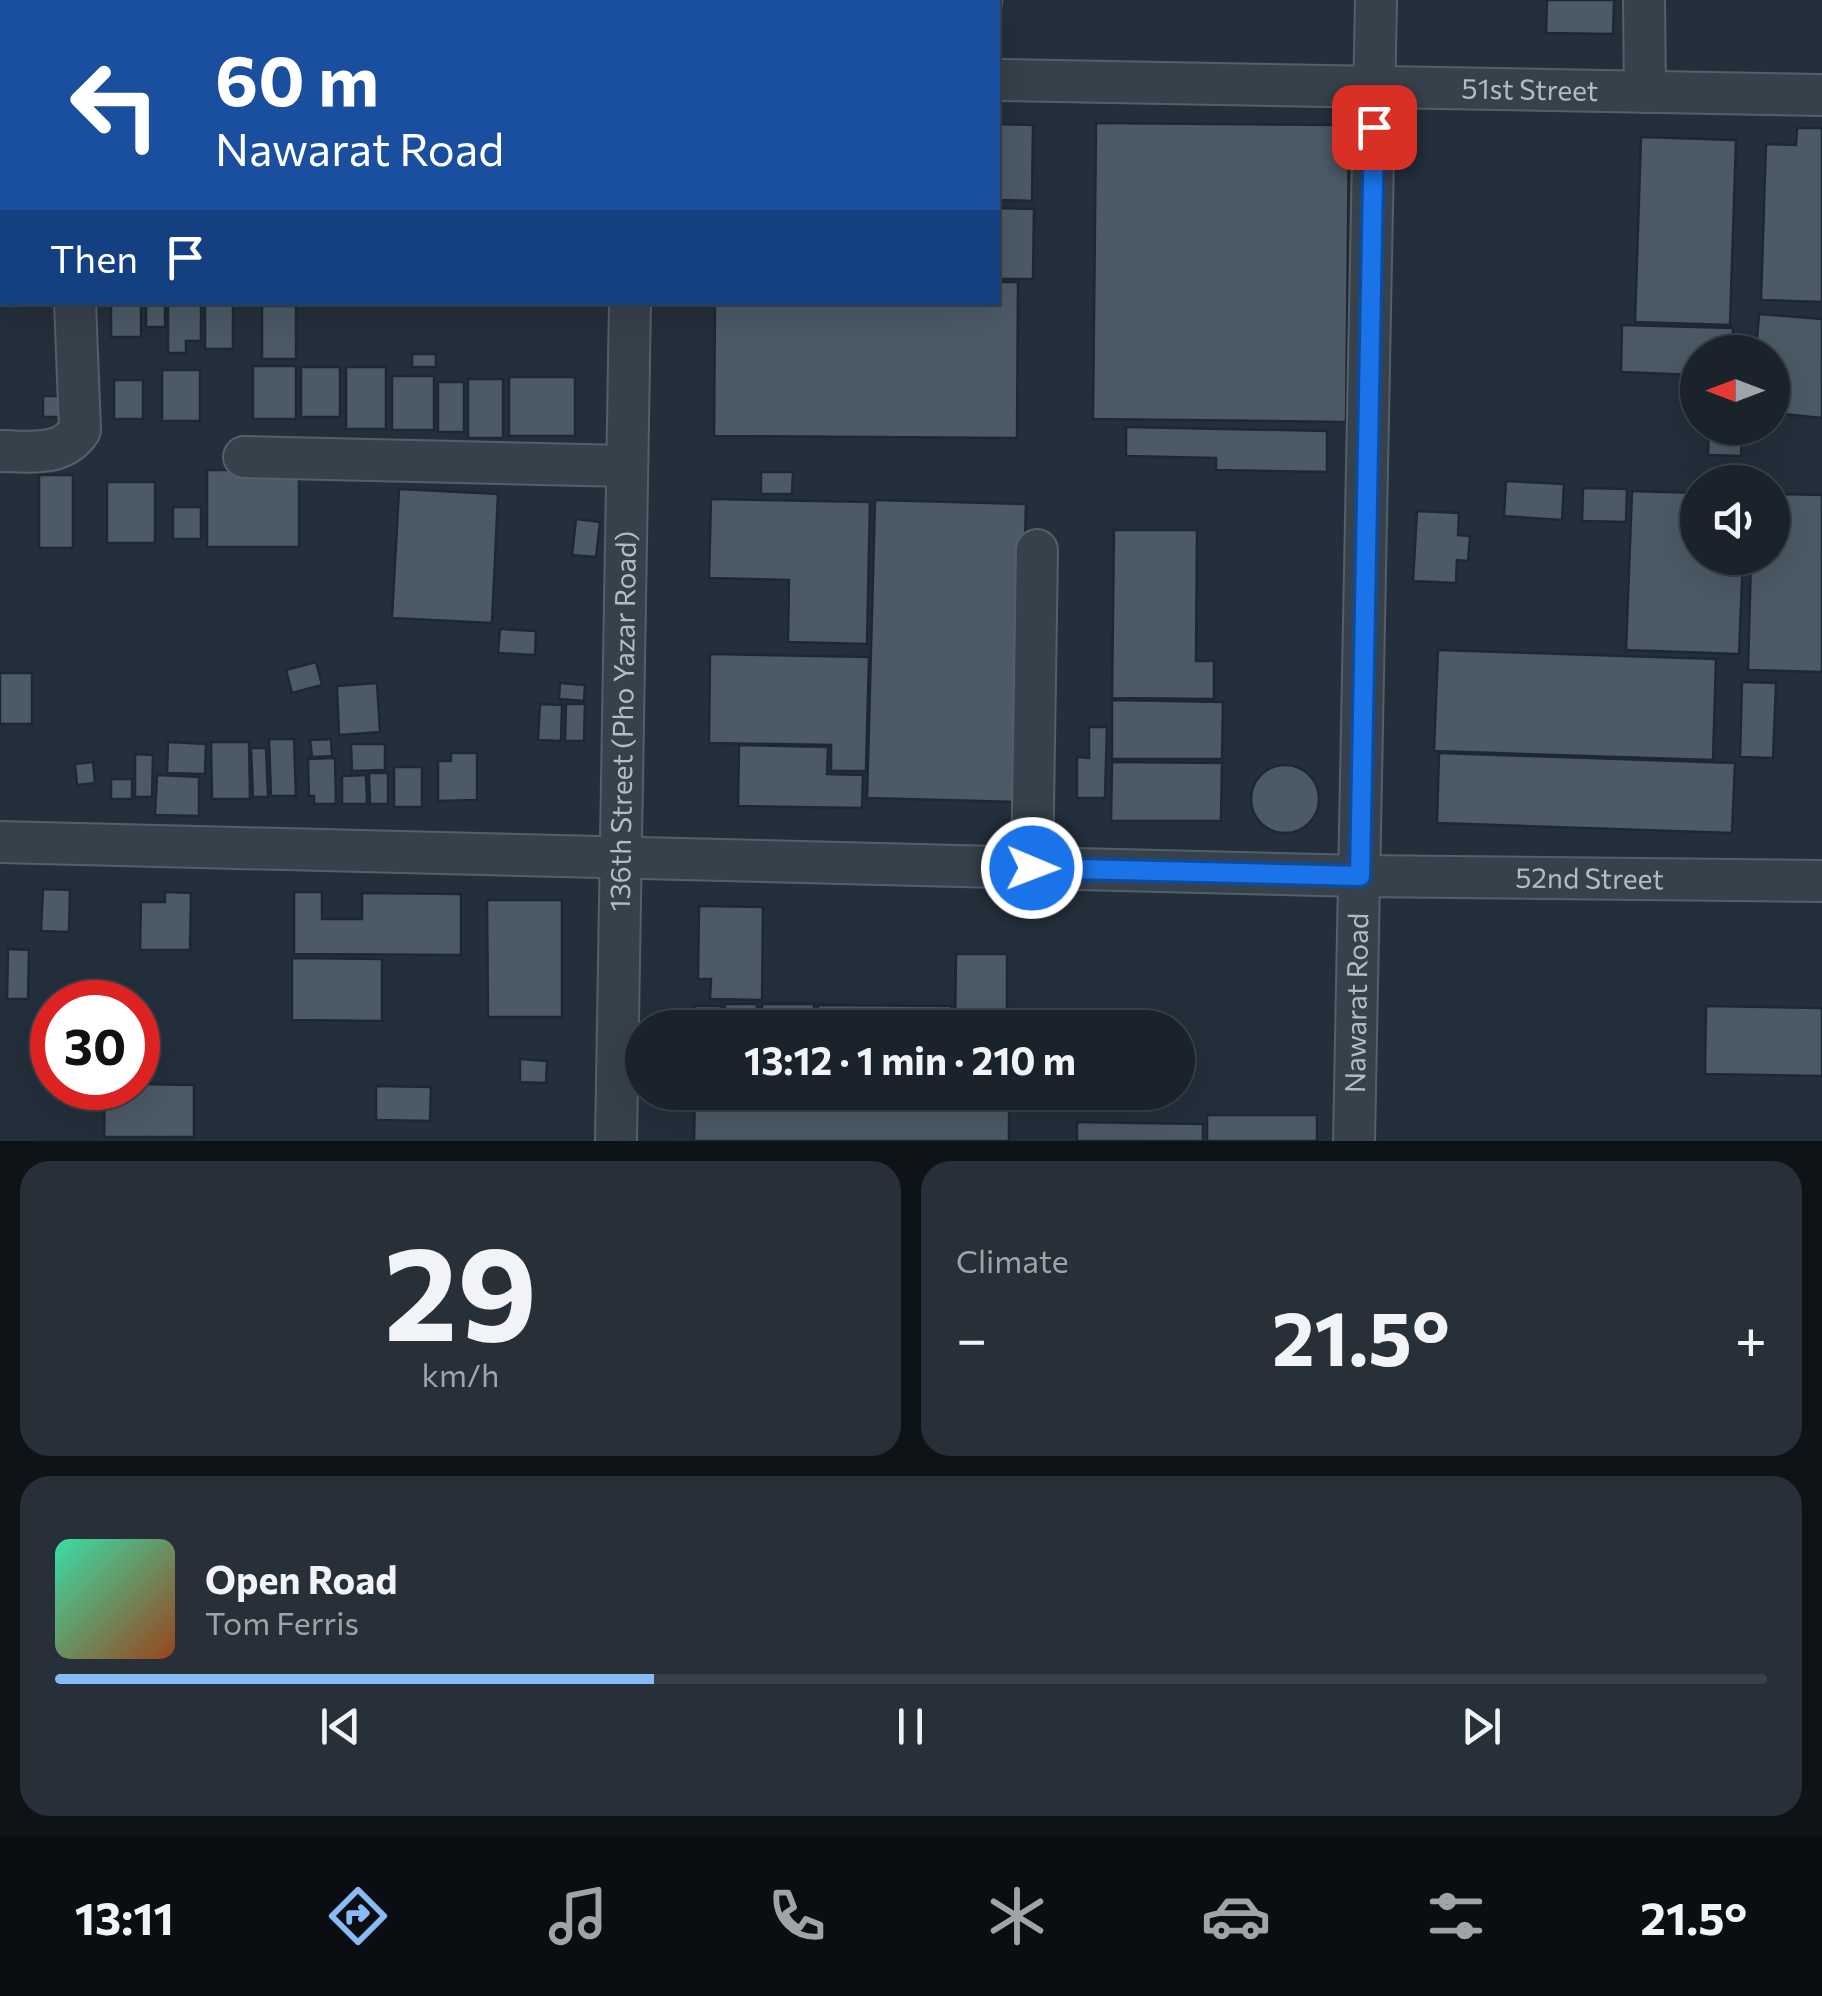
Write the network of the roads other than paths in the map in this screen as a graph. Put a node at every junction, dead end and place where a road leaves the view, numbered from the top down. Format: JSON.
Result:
{"nodes":[{"id":1,"x":1376,"y":0,"type":"edge"},
{"id":2,"x":1644,"y":0,"type":"edge"},
{"id":3,"x":1000,"y":80,"type":"edge"},
{"id":4,"x":1374,"y":87,"type":"junction"},
{"id":5,"x":1645,"y":92,"type":"junction"},
{"id":6,"x":1822,"y":96,"type":"edge"},
{"id":7,"x":75,"y":305,"type":"edge"},
{"id":8,"x":630,"y":305,"type":"edge"},
{"id":9,"x":0,"y":451,"type":"edge"},
{"id":10,"x":244,"y":457,"type":"dead end"},
{"id":11,"x":626,"y":466,"type":"junction"},
{"id":12,"x":1037,"y":550,"type":"dead end"},
{"id":13,"x":0,"y":842,"type":"edge"},
{"id":14,"x":623,"y":859,"type":"junction"},
{"id":15,"x":1032,"y":868,"type":"junction"},
{"id":16,"x":1360,"y":876,"type":"junction"},
{"id":17,"x":1822,"y":881,"type":"edge"},
{"id":18,"x":616,"y":1141,"type":"edge"},
{"id":19,"x":1354,"y":1141,"type":"edge"}],
"edges":[{"from":1,"to":4,"type":"street","name":"Nawarat Road"},
{"from":2,"to":5,"type":"street"},
{"from":3,"to":4,"type":"street","name":"51st Street"},
{"from":4,"to":5,"type":"street","name":"51st Street"},
{"from":4,"to":16,"type":"street","name":"Nawarat Road"},
{"from":5,"to":6,"type":"street","name":"51st Street"},
{"from":7,"to":9,"type":"street"},
{"from":8,"to":11,"type":"street","name":"136th Street (Pho Yazar Road)"},
{"from":10,"to":11,"type":"street"},
{"from":11,"to":14,"type":"street","name":"136th Street (Pho Yazar Road)"},
{"from":12,"to":15,"type":"street"},
{"from":13,"to":14,"type":"street","name":"52nd Street"},
{"from":14,"to":15,"type":"street","name":"52nd Street"},
{"from":14,"to":18,"type":"street","name":"136th Street (Pho Yazar Road)"},
{"from":15,"to":16,"type":"street","name":"52nd Street"},
{"from":16,"to":17,"type":"street","name":"52nd Street"},
{"from":16,"to":19,"type":"street","name":"Nawarat Road"}]}
